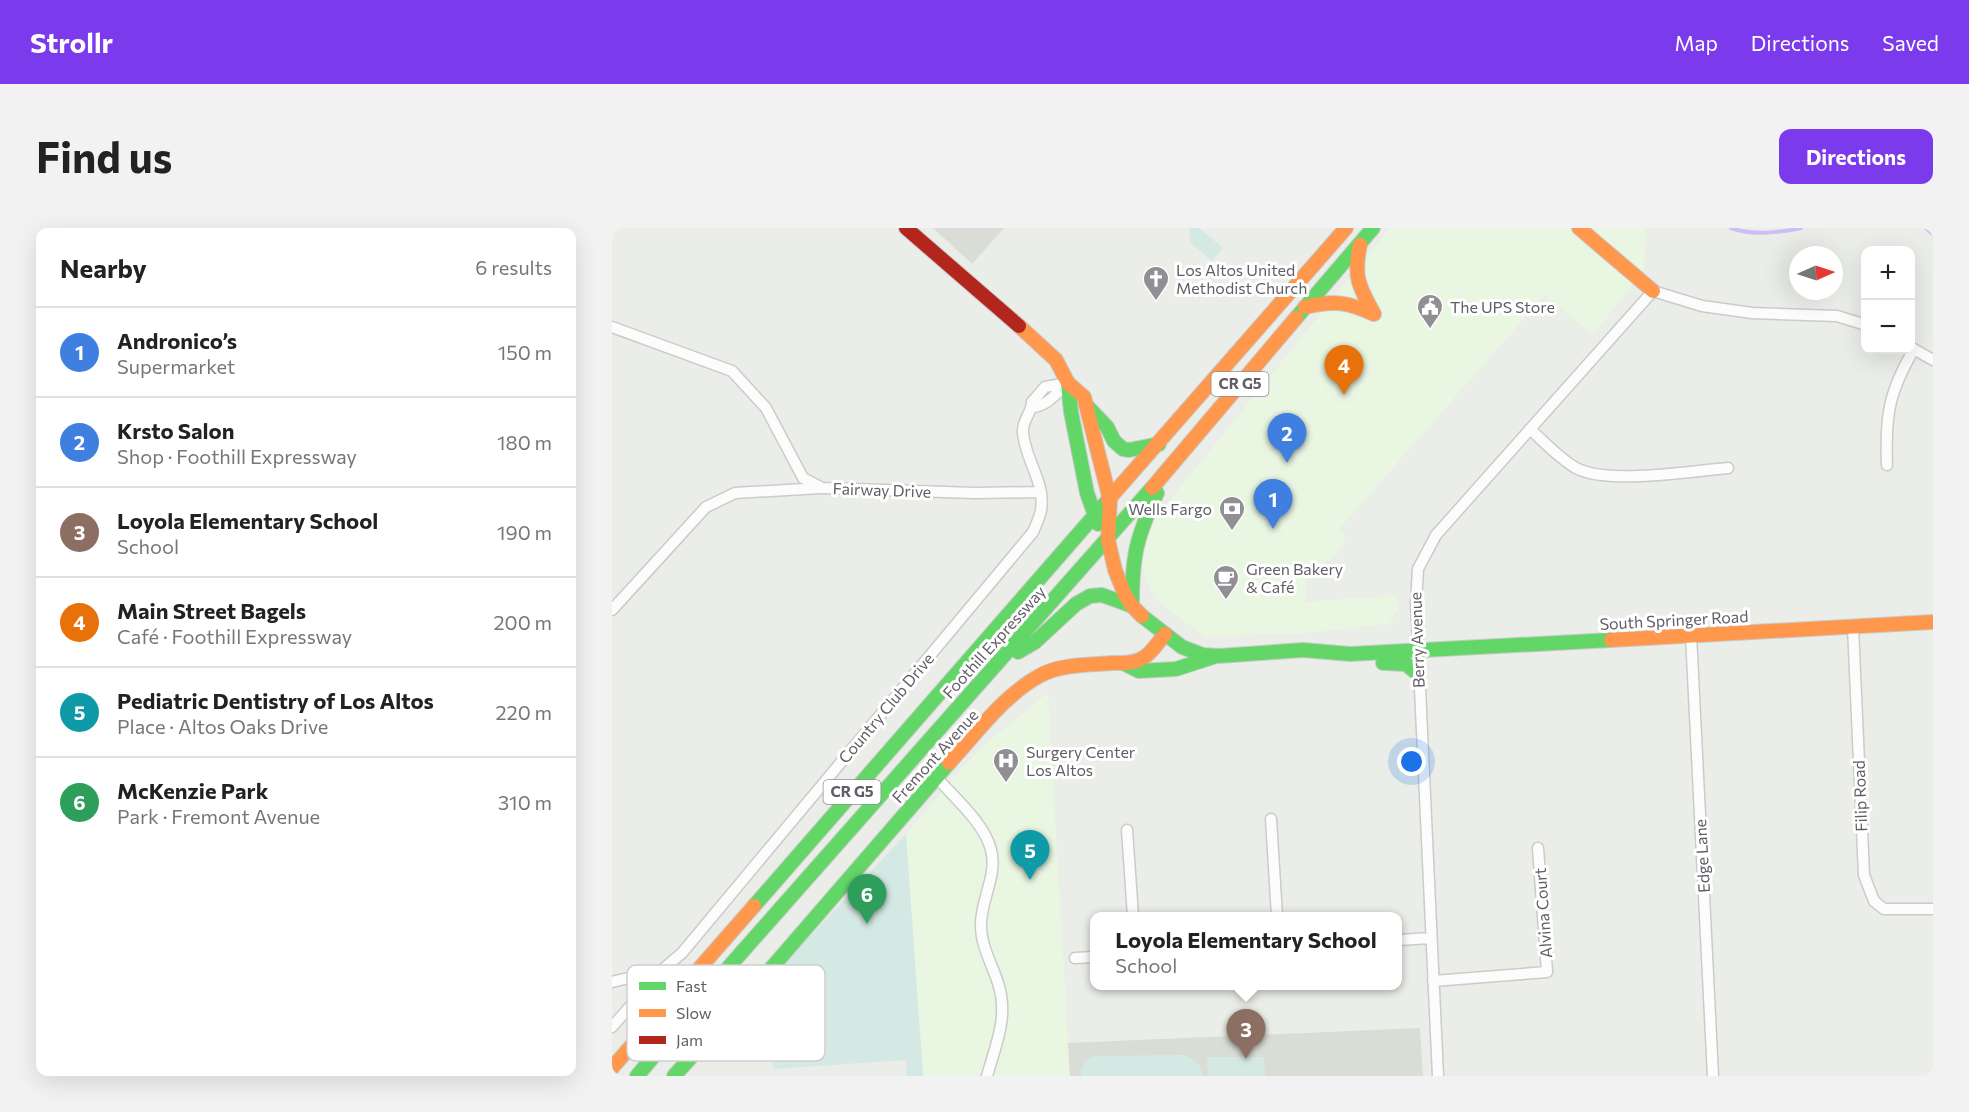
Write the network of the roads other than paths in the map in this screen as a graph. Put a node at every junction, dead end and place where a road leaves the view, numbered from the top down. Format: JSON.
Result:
{"nodes":[{"id":1,"x":906,"y":228,"type":"edge"},
{"id":2,"x":1346,"y":228,"type":"edge"},
{"id":3,"x":1373,"y":228,"type":"edge"},
{"id":4,"x":1579,"y":228,"type":"edge"},
{"id":5,"x":1361,"y":241,"type":"junction"},
{"id":6,"x":1653,"y":291,"type":"junction"},
{"id":7,"x":1305,"y":307,"type":"junction"},
{"id":8,"x":1861,"y":323,"type":"edge"},
{"id":9,"x":612,"y":327,"type":"edge"},
{"id":10,"x":1915,"y":350,"type":"edge"},
{"id":11,"x":1909,"y":354,"type":"edge"},
{"id":12,"x":1933,"y":360,"type":"edge"},
{"id":13,"x":1068,"y":383,"type":"junction"},
{"id":14,"x":1087,"y":406,"type":"junction"},
{"id":15,"x":1530,"y":429,"type":"junction"},
{"id":16,"x":1159,"y":444,"type":"junction"},
{"id":17,"x":1887,"y":465,"type":"dead end"},
{"id":18,"x":1728,"y":468,"type":"dead end"},
{"id":19,"x":1166,"y":472,"type":"junction"},
{"id":20,"x":822,"y":488,"type":"junction"},
{"id":21,"x":1041,"y":492,"type":"junction"},
{"id":22,"x":1110,"y":501,"type":"junction"},
{"id":23,"x":1094,"y":518,"type":"junction"},
{"id":24,"x":1108,"y":540,"type":"junction"},
{"id":25,"x":1132,"y":606,"type":"junction"},
{"id":26,"x":612,"y":610,"type":"edge"},
{"id":27,"x":1933,"y":622,"type":"edge"},
{"id":28,"x":1853,"y":627,"type":"junction"},
{"id":29,"x":1165,"y":634,"type":"junction"},
{"id":30,"x":1691,"y":635,"type":"junction"},
{"id":31,"x":1416,"y":650,"type":"junction"},
{"id":32,"x":1374,"y":653,"type":"junction"},
{"id":33,"x":1219,"y":656,"type":"junction"},
{"id":34,"x":999,"y":662,"type":"junction"},
{"id":35,"x":1122,"y":663,"type":"junction"},
{"id":36,"x":1418,"y":674,"type":"junction"},
{"id":37,"x":936,"y":777,"type":"junction"},
{"id":38,"x":1271,"y":819,"type":"dead end"},
{"id":39,"x":1127,"y":830,"type":"dead end"},
{"id":40,"x":1538,"y":848,"type":"dead end"},
{"id":41,"x":1933,"y":909,"type":"edge"},
{"id":42,"x":1133,"y":912,"type":"edge"},
{"id":43,"x":1277,"y":912,"type":"edge"},
{"id":44,"x":1431,"y":938,"type":"junction"},
{"id":45,"x":1402,"y":940,"type":"edge"},
{"id":46,"x":1090,"y":957,"type":"edge"},
{"id":47,"x":1075,"y":958,"type":"dead end"},
{"id":48,"x":668,"y":965,"type":"edge"},
{"id":49,"x":701,"y":965,"type":"edge"},
{"id":50,"x":731,"y":965,"type":"edge"},
{"id":51,"x":775,"y":965,"type":"edge"},
{"id":52,"x":627,"y":978,"type":"edge"},
{"id":53,"x":1433,"y":981,"type":"junction"},
{"id":54,"x":612,"y":982,"type":"edge"},
{"id":55,"x":627,"y":1010,"type":"edge"},
{"id":56,"x":612,"y":1027,"type":"edge"},
{"id":57,"x":627,"y":1051,"type":"edge"},
{"id":58,"x":650,"y":1061,"type":"edge"},
{"id":59,"x":688,"y":1061,"type":"edge"},
{"id":60,"x":612,"y":1068,"type":"edge"},
{"id":61,"x":637,"y":1076,"type":"edge"},
{"id":62,"x":674,"y":1076,"type":"edge"},
{"id":63,"x":987,"y":1076,"type":"edge"},
{"id":64,"x":1438,"y":1076,"type":"edge"},
{"id":65,"x":1713,"y":1076,"type":"edge"}],
"edges":[{"from":1,"to":13,"type":"main road"},
{"from":2,"to":16,"type":"main road","name":"Foothill Expressway","number":"CR G5"},
{"from":3,"to":5,"type":"main road","name":"Foothill Expressway","number":"CR G5"},
{"from":4,"to":6,"type":"main road"},
{"from":5,"to":7,"type":"main road","name":"Foothill Expressway","number":"CR G5"},
{"from":5,"to":7,"type":"main road"},
{"from":6,"to":8,"type":"street"},
{"from":6,"to":15,"type":"street","name":"Berry Avenue"},
{"from":7,"to":19,"type":"main road","name":"Foothill Expressway","number":"CR G5"},
{"from":9,"to":20,"type":"street","name":"Fairway Drive"},
{"from":10,"to":12,"type":"street"},
{"from":11,"to":17,"type":"street"},
{"from":13,"to":14,"type":"main road"},
{"from":13,"to":21,"type":"street","name":"Country Club Drive"},
{"from":13,"to":23,"type":"main road"},
{"from":14,"to":16,"type":"main road"},
{"from":14,"to":22,"type":"main road"},
{"from":15,"to":18,"type":"street"},
{"from":15,"to":31,"type":"street","name":"Berry Avenue"},
{"from":16,"to":22,"type":"main road","name":"Foothill Expressway","number":"CR G5"},
{"from":19,"to":24,"type":"main road","name":"Foothill Expressway","number":"CR G5"},
{"from":19,"to":25,"type":"main road"},
{"from":20,"to":21,"type":"street","name":"Fairway Drive"},
{"from":20,"to":26,"type":"street"},
{"from":21,"to":48,"type":"street","name":"Country Club Drive"},
{"from":22,"to":23,"type":"main road","name":"Foothill Expressway","number":"CR G5"},
{"from":22,"to":24,"type":"main road"},
{"from":23,"to":24,"type":"main road"},
{"from":23,"to":49,"type":"main road","name":"Foothill Expressway","number":"CR G5"},
{"from":24,"to":25,"type":"main road","name":"South Springer Road"},
{"from":24,"to":34,"type":"main road","name":"Foothill Expressway","number":"CR G5"},
{"from":25,"to":29,"type":"main road","name":"South Springer Road"},
{"from":25,"to":34,"type":"main road"},
{"from":27,"to":28,"type":"main road","name":"South Springer Road"},
{"from":28,"to":30,"type":"main road","name":"South Springer Road"},
{"from":28,"to":41,"type":"street","name":"Filip Road"},
{"from":29,"to":33,"type":"main road","name":"South Springer Road"},
{"from":29,"to":35,"type":"main road","name":"Fremont Avenue"},
{"from":30,"to":31,"type":"main road","name":"South Springer Road"},
{"from":30,"to":65,"type":"street","name":"Edge Lane"},
{"from":31,"to":32,"type":"main road","name":"South Springer Road"},
{"from":31,"to":36,"type":"street","name":"Berry Avenue"},
{"from":32,"to":33,"type":"main road","name":"South Springer Road"},
{"from":32,"to":36,"type":"main road"},
{"from":33,"to":35,"type":"main road"},
{"from":34,"to":50,"type":"main road","name":"Foothill Expressway","number":"CR G5"},
{"from":35,"to":37,"type":"main road","name":"Fremont Avenue"},
{"from":36,"to":44,"type":"street","name":"Berry Avenue"},
{"from":37,"to":51,"type":"main road","name":"Fremont Avenue"},
{"from":37,"to":63,"type":"street"},
{"from":38,"to":43,"type":"street"},
{"from":39,"to":42,"type":"street"},
{"from":40,"to":53,"type":"street","name":"Alvina Court"},
{"from":44,"to":45,"type":"street"},
{"from":44,"to":53,"type":"street","name":"Berry Avenue"},
{"from":46,"to":47,"type":"street"},
{"from":52,"to":54,"type":"street","name":"Country Club Drive"},
{"from":53,"to":64,"type":"street","name":"Berry Avenue"},
{"from":55,"to":56,"type":"street"},
{"from":57,"to":60,"type":"main road","name":"Foothill Expressway","number":"CR G5"},
{"from":58,"to":61,"type":"main road","name":"Foothill Expressway","number":"CR G5"},
{"from":59,"to":62,"type":"main road","name":"Fremont Avenue"}]}
